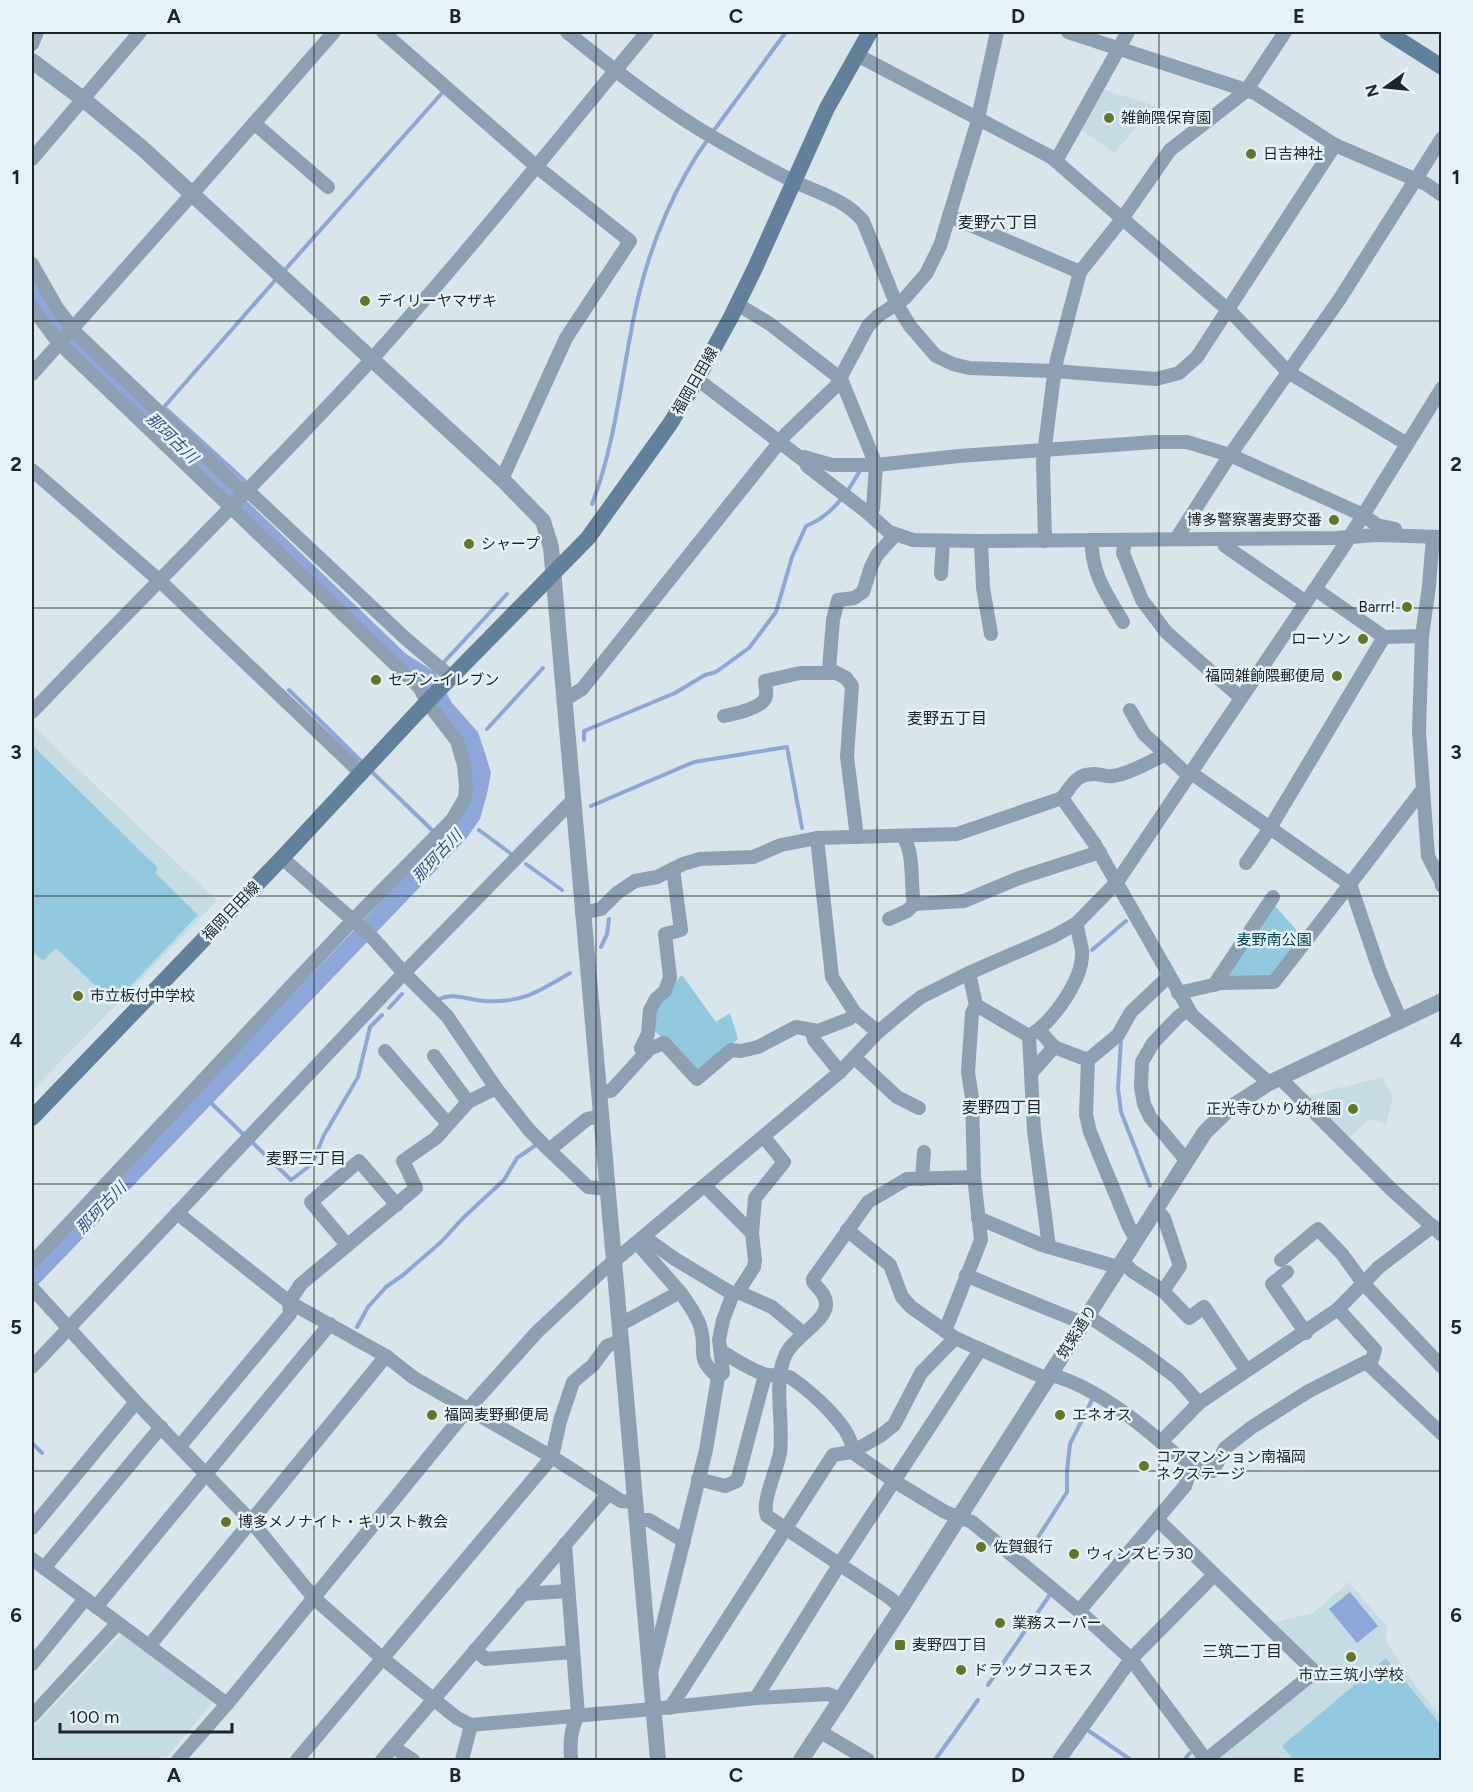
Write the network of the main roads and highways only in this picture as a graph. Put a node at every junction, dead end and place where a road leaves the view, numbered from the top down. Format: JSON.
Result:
{"nodes":[{"id":1,"x":870,"y":32,"type":"edge"},
{"id":2,"x":1387,"y":32,"type":"edge"},
{"id":3,"x":1442,"y":67,"type":"edge"},
{"id":4,"x":32,"y":1118,"type":"edge"}],
"edges":[{"from":1,"to":4,"type":"main road","name":"福岡日田線"},
{"from":2,"to":3,"type":"main road"}]}
